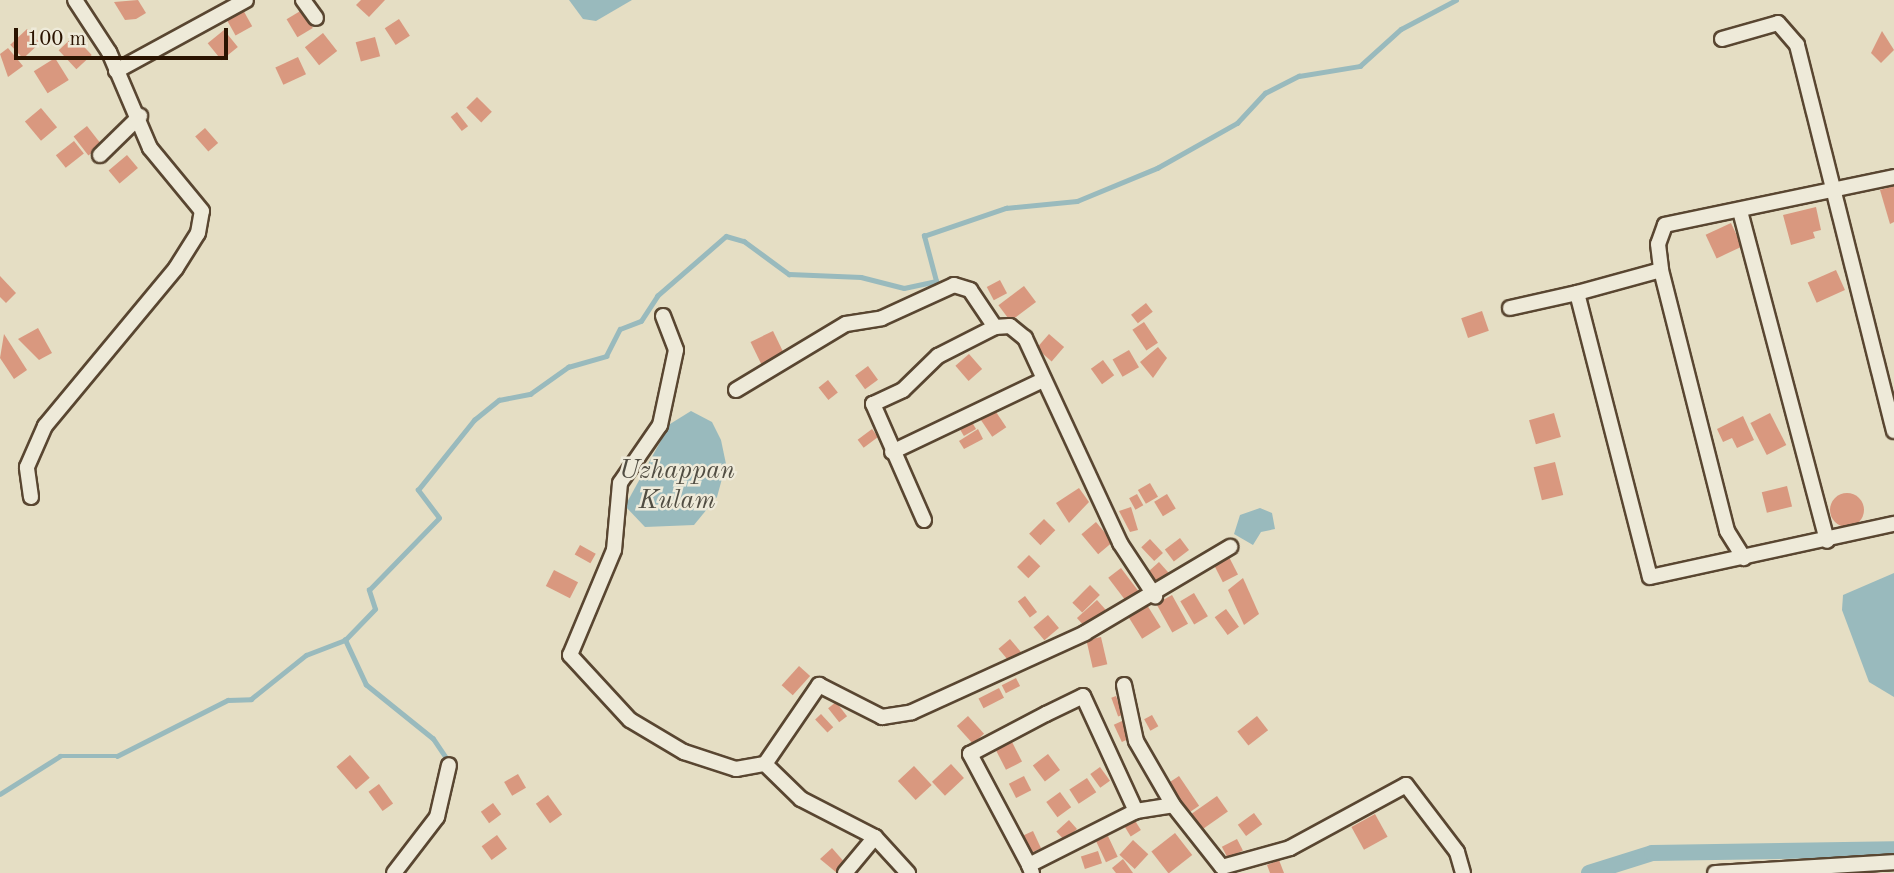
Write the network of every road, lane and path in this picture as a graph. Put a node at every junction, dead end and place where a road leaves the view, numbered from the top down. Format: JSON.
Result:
{"nodes":[{"id":1,"x":75,"y":0,"type":"edge"},
{"id":2,"x":246,"y":0,"type":"edge"},
{"id":3,"x":303,"y":0,"type":"edge"},
{"id":4,"x":316,"y":18,"type":"dead end"},
{"id":5,"x":1721,"y":39,"type":"dead end"},
{"id":6,"x":116,"y":71,"type":"junction"},
{"id":7,"x":140,"y":116,"type":"junction"},
{"id":8,"x":100,"y":155,"type":"dead end"},
{"id":9,"x":1894,"y":177,"type":"edge"},
{"id":10,"x":1832,"y":190,"type":"junction"},
{"id":11,"x":1740,"y":211,"type":"junction"},
{"id":12,"x":1661,"y":270,"type":"junction"},
{"id":13,"x":1577,"y":293,"type":"junction"},
{"id":14,"x":1510,"y":308,"type":"dead end"},
{"id":15,"x":663,"y":316,"type":"dead end"},
{"id":16,"x":995,"y":327,"type":"junction"},
{"id":17,"x":1043,"y":380,"type":"junction"},
{"id":18,"x":736,"y":390,"type":"dead end"},
{"id":19,"x":1894,"y":431,"type":"edge"},
{"id":20,"x":892,"y":452,"type":"junction"},
{"id":21,"x":31,"y":497,"type":"dead end"},
{"id":22,"x":924,"y":520,"type":"dead end"},
{"id":23,"x":1894,"y":524,"type":"edge"},
{"id":24,"x":1827,"y":541,"type":"junction"},
{"id":25,"x":1230,"y":547,"type":"dead end"},
{"id":26,"x":1744,"y":558,"type":"junction"},
{"id":27,"x":1155,"y":596,"type":"junction"},
{"id":28,"x":1124,"y":685,"type":"dead end"},
{"id":29,"x":765,"y":764,"type":"junction"},
{"id":30,"x":449,"y":765,"type":"dead end"},
{"id":31,"x":1173,"y":805,"type":"junction"},
{"id":32,"x":1136,"y":811,"type":"junction"},
{"id":33,"x":875,"y":837,"type":"junction"},
{"id":34,"x":1894,"y":862,"type":"edge"},
{"id":35,"x":1031,"y":869,"type":"edge"},
{"id":36,"x":394,"y":873,"type":"edge"},
{"id":37,"x":845,"y":873,"type":"edge"},
{"id":38,"x":908,"y":873,"type":"edge"},
{"id":39,"x":1463,"y":873,"type":"edge"},
{"id":40,"x":1714,"y":873,"type":"edge"}],
"edges":[{"from":1,"to":6,"type":"street"},
{"from":2,"to":6,"type":"street"},
{"from":3,"to":4,"type":"street"},
{"from":5,"to":10,"type":"street"},
{"from":6,"to":7,"type":"street"},
{"from":7,"to":8,"type":"street"},
{"from":7,"to":21,"type":"street"},
{"from":9,"to":10,"type":"street"},
{"from":10,"to":11,"type":"street"},
{"from":10,"to":19,"type":"street"},
{"from":11,"to":12,"type":"street"},
{"from":11,"to":24,"type":"street"},
{"from":12,"to":13,"type":"street"},
{"from":12,"to":26,"type":"street"},
{"from":13,"to":14,"type":"street"},
{"from":13,"to":26,"type":"street"},
{"from":15,"to":29,"type":"street"},
{"from":16,"to":17,"type":"street"},
{"from":16,"to":18,"type":"street"},
{"from":16,"to":20,"type":"street"},
{"from":17,"to":20,"type":"street"},
{"from":17,"to":27,"type":"street"},
{"from":20,"to":22,"type":"street"},
{"from":23,"to":24,"type":"street"},
{"from":24,"to":26,"type":"street"},
{"from":25,"to":27,"type":"street"},
{"from":27,"to":29,"type":"street"},
{"from":28,"to":31,"type":"street"},
{"from":29,"to":33,"type":"street"},
{"from":30,"to":36,"type":"street"},
{"from":31,"to":32,"type":"street"},
{"from":31,"to":39,"type":"street"},
{"from":32,"to":35,"type":"street"},
{"from":32,"to":35,"type":"street"},
{"from":33,"to":37,"type":"street"},
{"from":33,"to":38,"type":"street"},
{"from":34,"to":40,"type":"street"}]}
